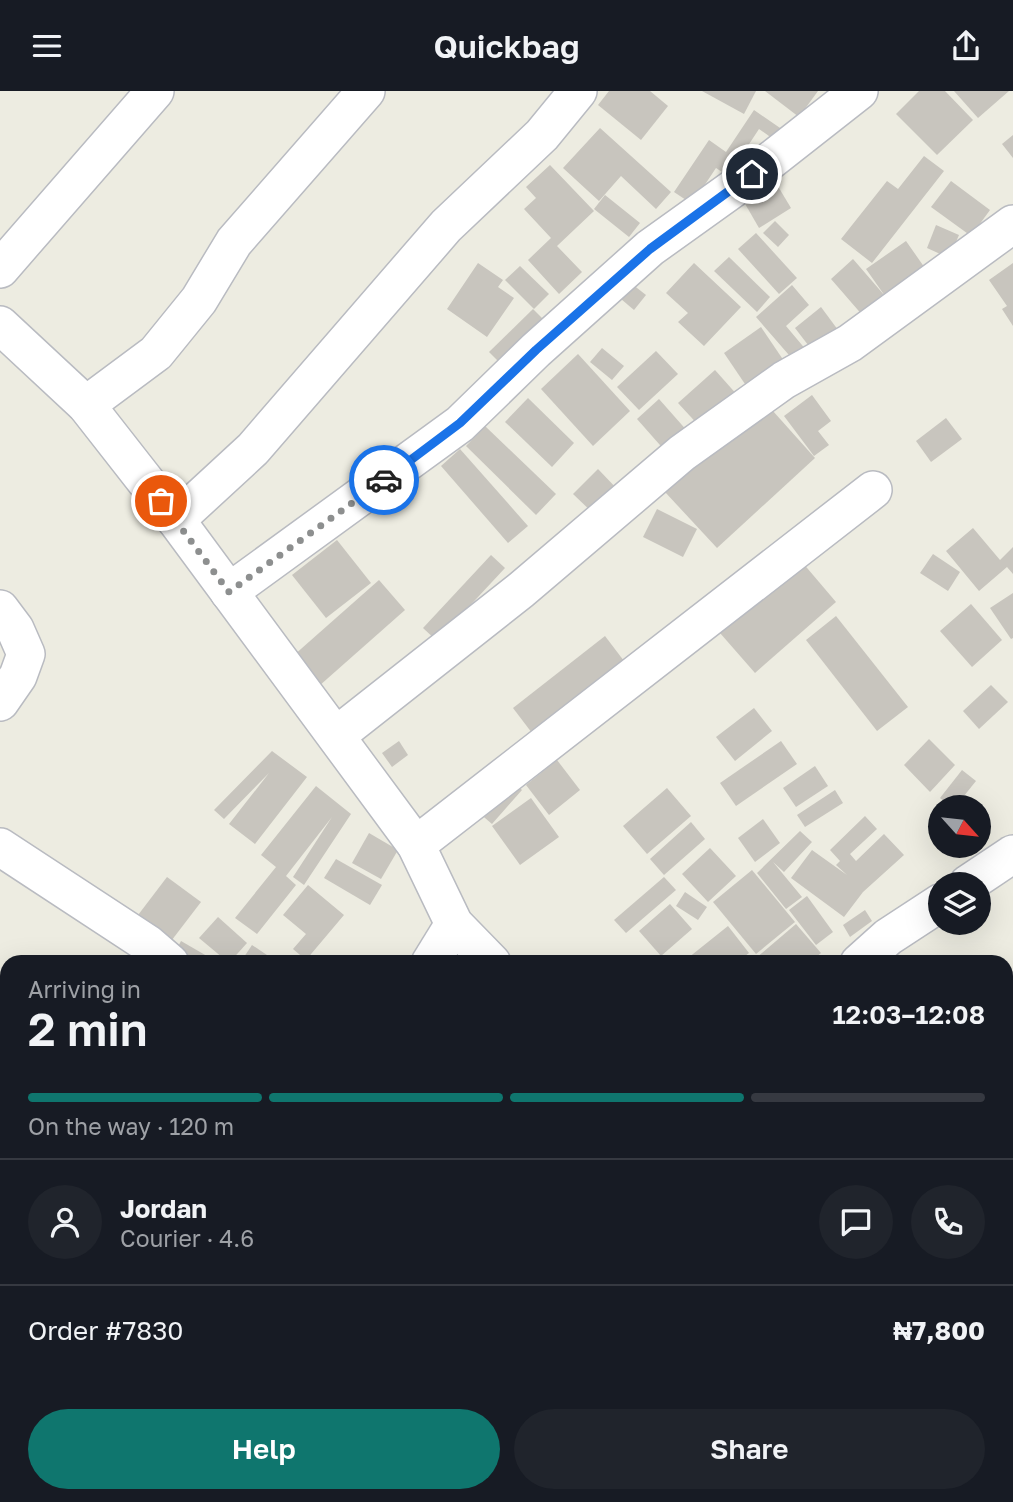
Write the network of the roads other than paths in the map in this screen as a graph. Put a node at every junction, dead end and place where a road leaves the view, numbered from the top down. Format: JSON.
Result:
{"nodes":[{"id":1,"x":155,"y":91,"type":"edge"},
{"id":2,"x":366,"y":91,"type":"edge"},
{"id":3,"x":578,"y":91,"type":"edge"},
{"id":4,"x":859,"y":91,"type":"edge"},
{"id":5,"x":1013,"y":224,"type":"edge"},
{"id":6,"x":0,"y":269,"type":"edge"},
{"id":7,"x":0,"y":325,"type":"edge"},
{"id":8,"x":86,"y":405,"type":"junction"},
{"id":9,"x":873,"y":491,"type":"dead end"},
{"id":10,"x":176,"y":520,"type":"junction"},
{"id":11,"x":229,"y":592,"type":"junction"},
{"id":12,"x":0,"y":608,"type":"edge"},
{"id":13,"x":0,"y":702,"type":"edge"},
{"id":14,"x":337,"y":735,"type":"junction"},
{"id":15,"x":416,"y":845,"type":"junction"},
{"id":16,"x":0,"y":847,"type":"edge"},
{"id":17,"x":1013,"y":854,"type":"edge"},
{"id":18,"x":986,"y":872,"type":"edge"},
{"id":19,"x":928,"y":911,"type":"edge"},
{"id":20,"x":454,"y":924,"type":"junction"},
{"id":21,"x":161,"y":955,"type":"edge"},
{"id":22,"x":435,"y":955,"type":"edge"},
{"id":23,"x":484,"y":955,"type":"edge"},
{"id":24,"x":868,"y":955,"type":"edge"}],
"edges":[{"from":1,"to":6,"type":"street"},
{"from":2,"to":8,"type":"street"},
{"from":3,"to":10,"type":"street"},
{"from":4,"to":11,"type":"street"},
{"from":5,"to":14,"type":"street"},
{"from":7,"to":8,"type":"street"},
{"from":8,"to":10,"type":"street"},
{"from":9,"to":15,"type":"street"},
{"from":10,"to":11,"type":"street"},
{"from":11,"to":14,"type":"street"},
{"from":12,"to":13,"type":"street"},
{"from":14,"to":15,"type":"street"},
{"from":15,"to":20,"type":"street"},
{"from":16,"to":21,"type":"street"},
{"from":17,"to":18,"type":"street"},
{"from":19,"to":24,"type":"street"},
{"from":20,"to":22,"type":"street"},
{"from":20,"to":23,"type":"street"}]}
